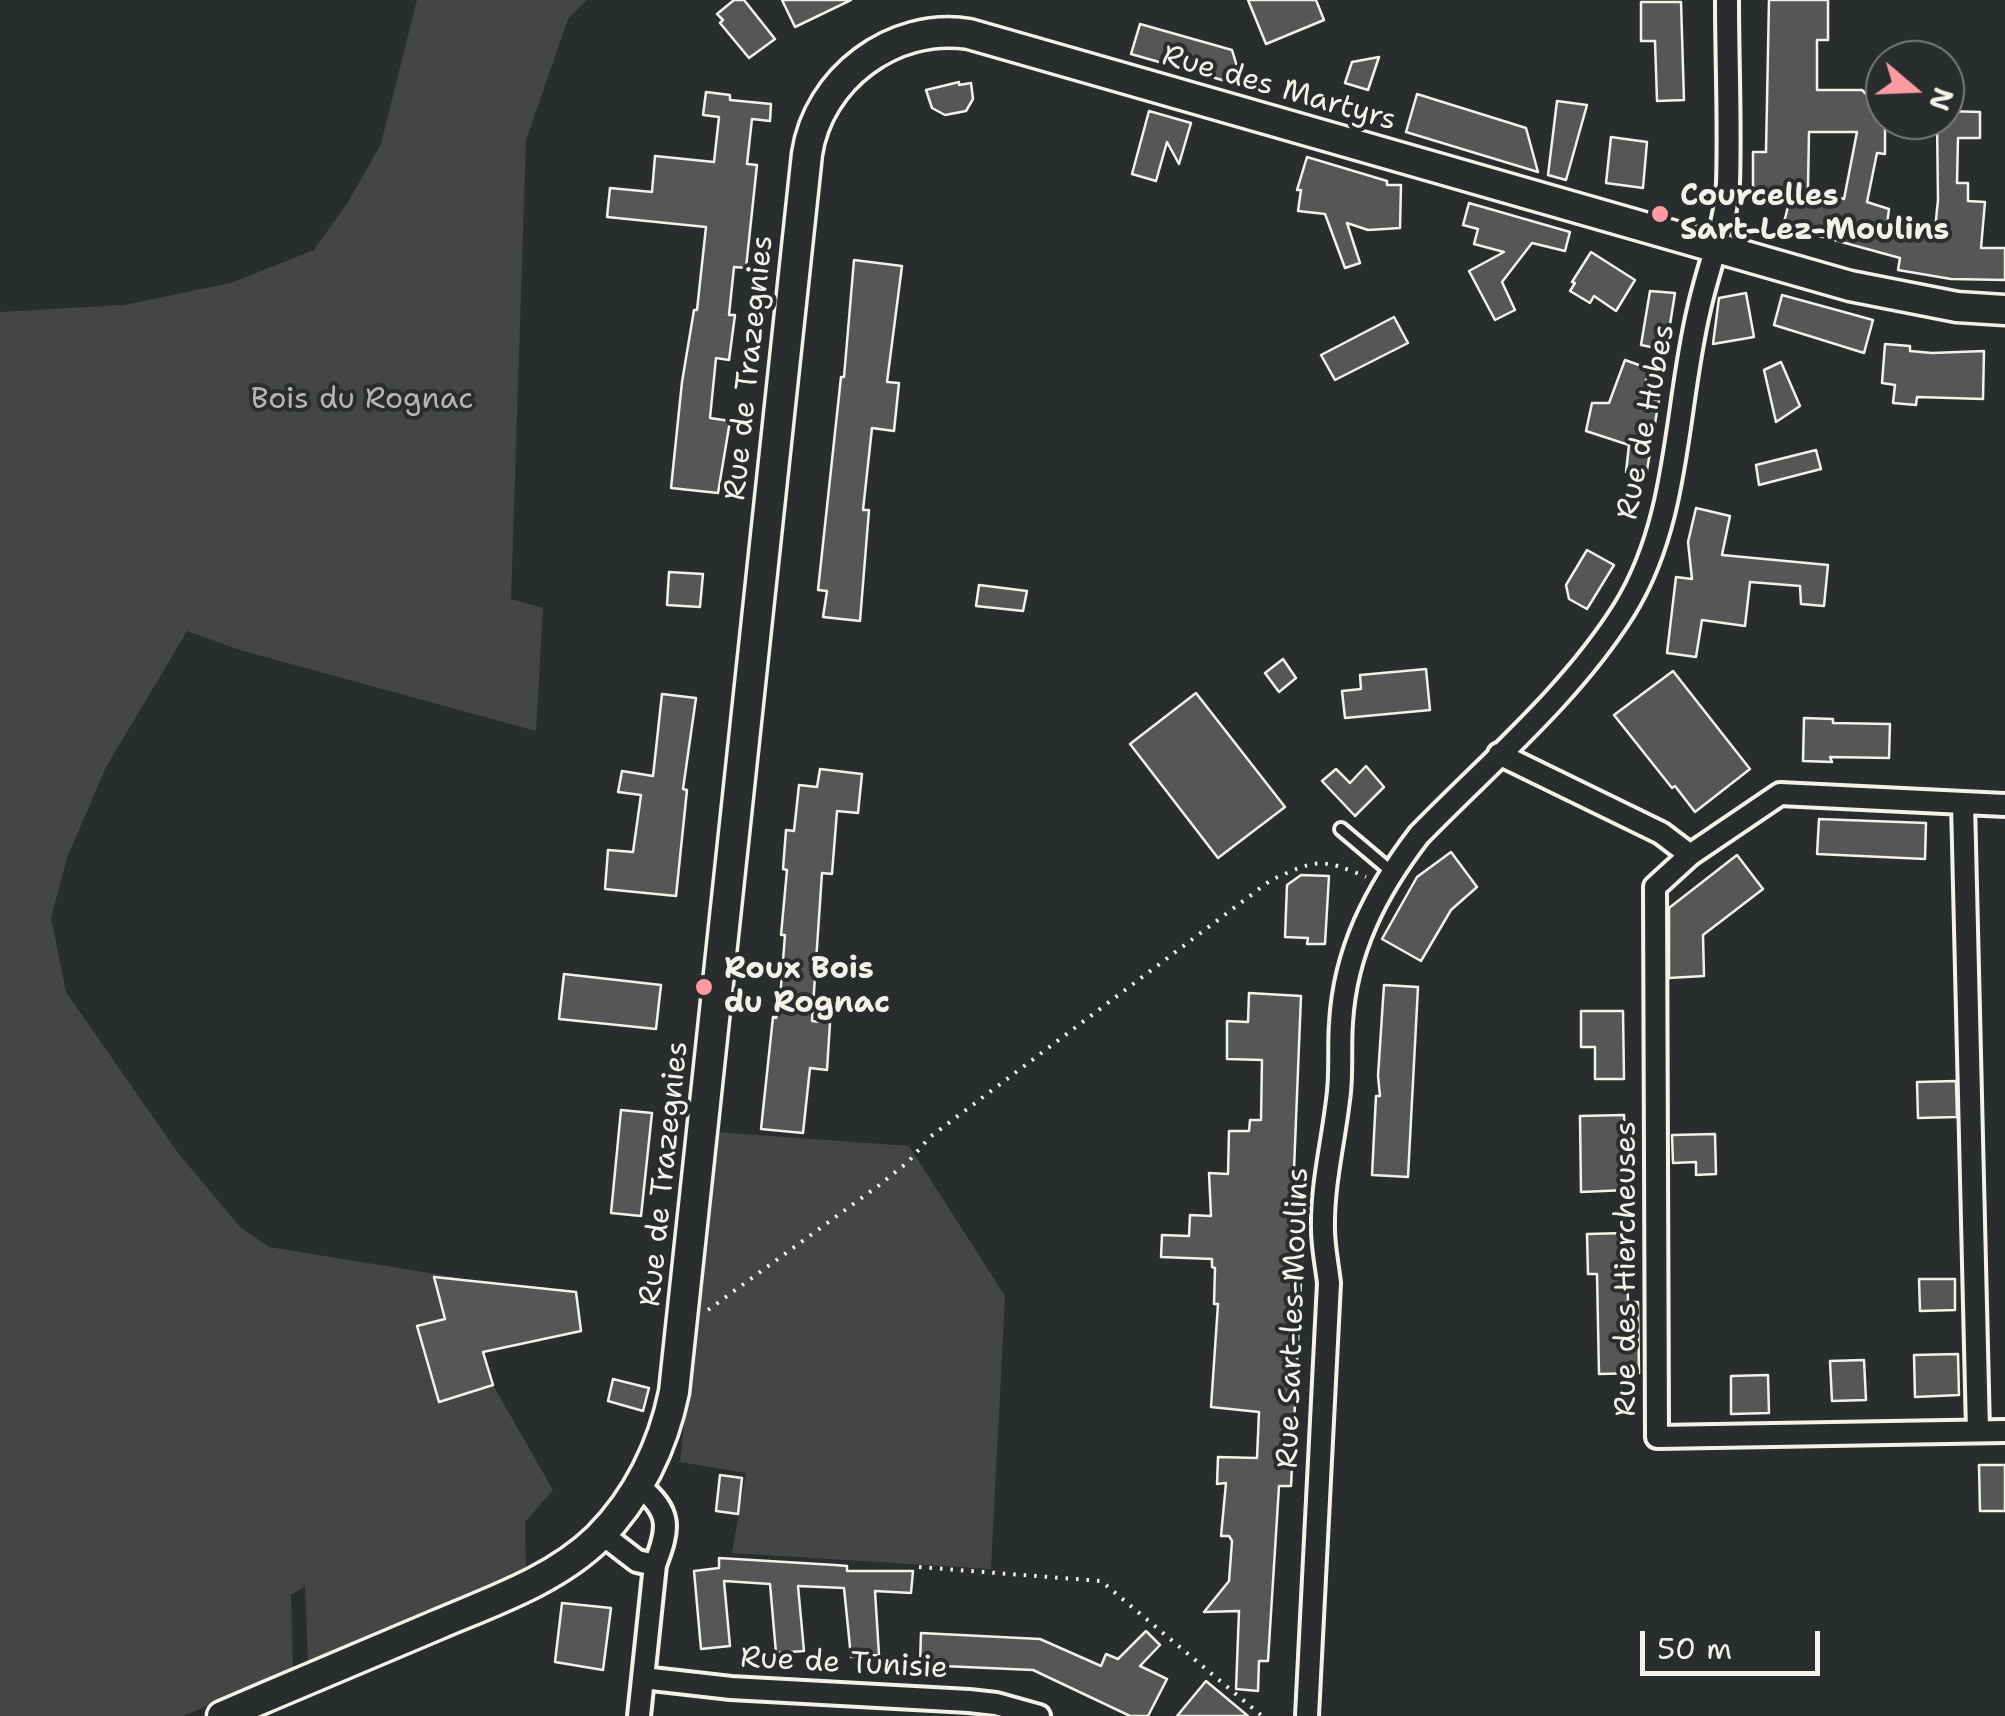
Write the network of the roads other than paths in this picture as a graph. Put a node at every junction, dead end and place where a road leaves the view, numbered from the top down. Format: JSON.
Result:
{"nodes":[{"id":1,"x":1727,"y":0,"type":"edge"},
{"id":2,"x":835,"y":89,"type":"joint"},
{"id":3,"x":1717,"y":248,"type":"junction"},
{"id":4,"x":2005,"y":310,"type":"edge"},
{"id":5,"x":1594,"y":653,"type":"joint"},
{"id":6,"x":1499,"y":754,"type":"junction"},
{"id":7,"x":1963,"y":803,"type":"junction"},
{"id":8,"x":2005,"y":804,"type":"edge"},
{"id":9,"x":1341,"y":829,"type":"dead end"},
{"id":10,"x":1690,"y":855,"type":"junction"},
{"id":11,"x":1388,"y":879,"type":"junction"},
{"id":12,"x":1978,"y":1431,"type":"junction"},
{"id":13,"x":2005,"y":1431,"type":"edge"},
{"id":14,"x":638,"y":1486,"type":"junction"},
{"id":15,"x":602,"y":1534,"type":"junction"},
{"id":16,"x":654,"y":1564,"type":"junction"},
{"id":17,"x":643,"y":1678,"type":"junction"},
{"id":18,"x":838,"y":1694,"type":"junction"},
{"id":19,"x":222,"y":1716,"type":"edge"},
{"id":20,"x":639,"y":1716,"type":"edge"},
{"id":21,"x":845,"y":1716,"type":"edge"},
{"id":22,"x":1039,"y":1716,"type":"edge"},
{"id":23,"x":1307,"y":1716,"type":"edge"}],
"edges":[{"from":1,"to":3,"type":"street","name":"Rue de Hubes"},
{"from":2,"to":3,"type":"main road","name":"Rue des Martyrs"},
{"from":2,"to":14,"type":"main road","name":"Rue de Trazegnies"},
{"from":3,"to":4,"type":"main road","name":"Rue des Martyrs"},
{"from":3,"to":5,"type":"street","name":"Rue de Hubes"},
{"from":5,"to":6,"type":"street","name":"Rue Sart-les-Moulins"},
{"from":6,"to":10,"type":"street"},
{"from":6,"to":11,"type":"street","name":"Rue Sart-les-Moulins"},
{"from":7,"to":8,"type":"street"},
{"from":7,"to":10,"type":"street"},
{"from":7,"to":12,"type":"street"},
{"from":9,"to":11,"type":"lane"},
{"from":10,"to":12,"type":"street","name":"Rue des Hiercheuses"},
{"from":11,"to":23,"type":"street","name":"Rue Sart-les-Moulins"},
{"from":12,"to":13,"type":"street","name":"Rue des Hiercheuses"},
{"from":14,"to":15,"type":"main road","name":"Rue de Trazegnies"},
{"from":14,"to":16,"type":"street"},
{"from":15,"to":16,"type":"street"},
{"from":15,"to":19,"type":"main road","name":"Rue de Trazegnies"},
{"from":16,"to":17,"type":"street"},
{"from":17,"to":18,"type":"street","name":"Rue de Tunisie"},
{"from":17,"to":20,"type":"street"},
{"from":18,"to":21,"type":"street"},
{"from":18,"to":22,"type":"street","name":"Rue de Tunisie"}]}
